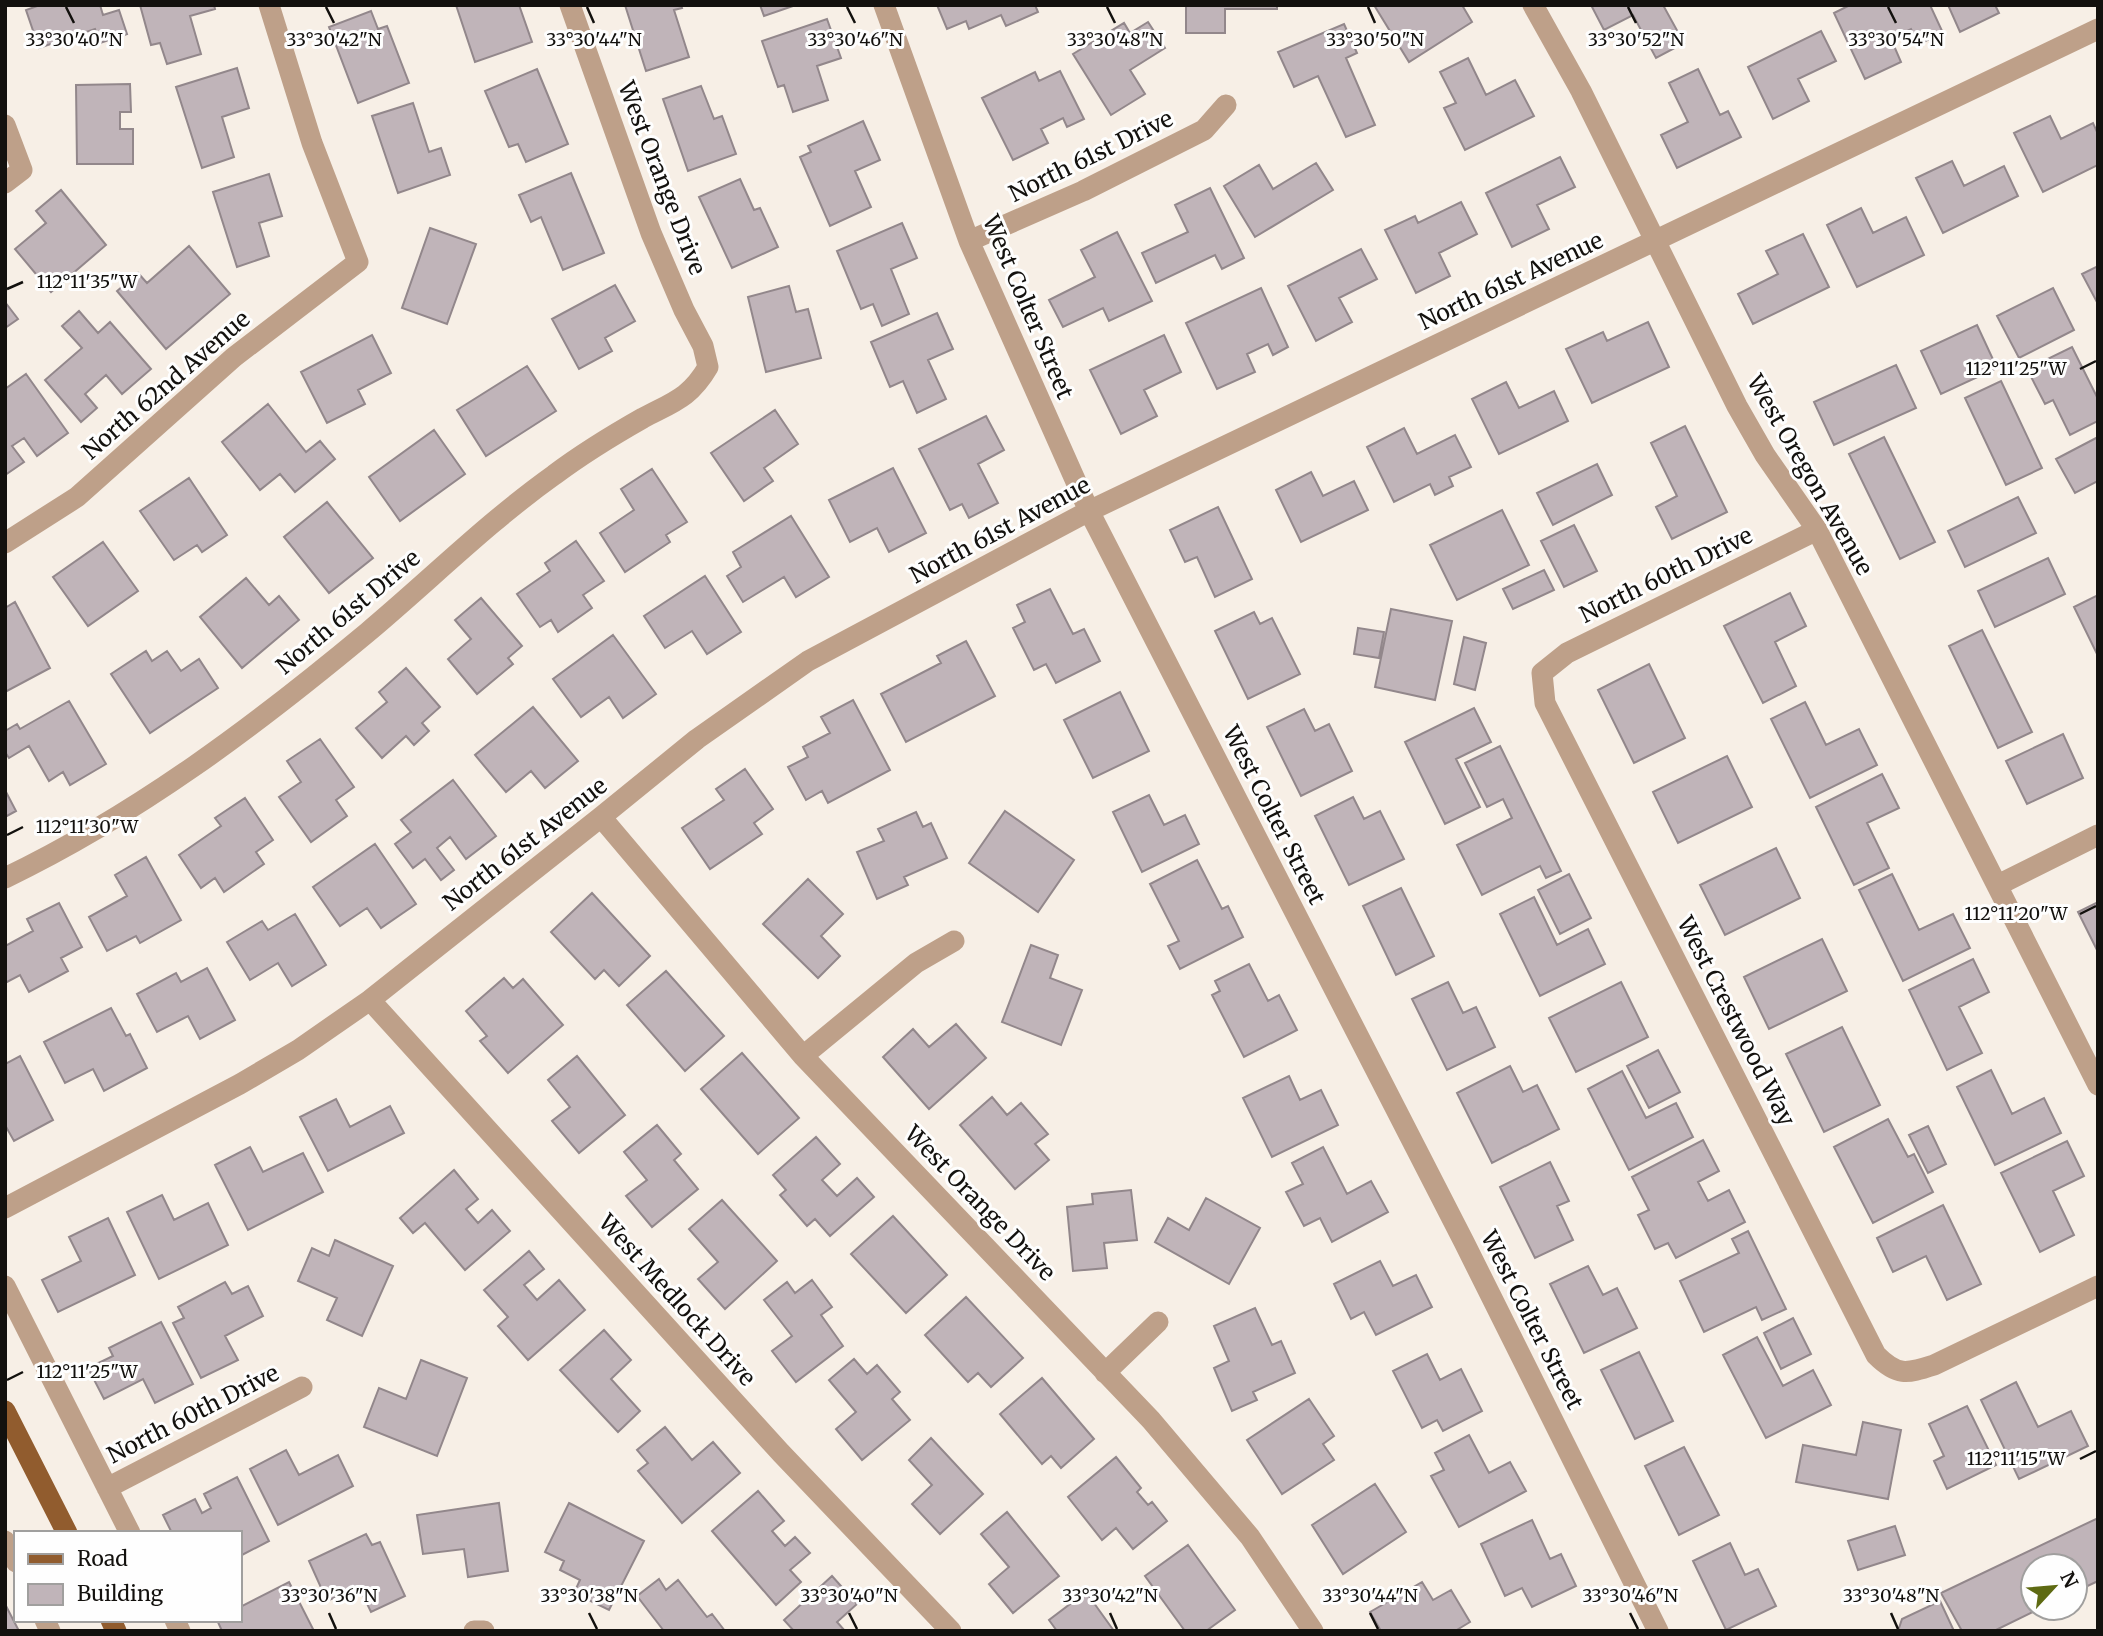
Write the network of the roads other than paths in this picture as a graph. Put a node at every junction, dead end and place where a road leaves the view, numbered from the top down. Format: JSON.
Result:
{"nodes":[{"id":1,"x":269,"y":5,"type":"edge"},
{"id":2,"x":570,"y":5,"type":"edge"},
{"id":3,"x":884,"y":5,"type":"edge"},
{"id":4,"x":1533,"y":5,"type":"edge"},
{"id":5,"x":2098,"y":29,"type":"edge"},
{"id":6,"x":1226,"y":105,"type":"dead end"},
{"id":7,"x":5,"y":125,"type":"edge"},
{"id":8,"x":14,"y":176,"type":"edge"},
{"id":9,"x":1656,"y":241,"type":"junction"},
{"id":10,"x":970,"y":242,"type":"junction"},
{"id":11,"x":708,"y":367,"type":"joint"},
{"id":12,"x":1089,"y":511,"type":"junction"},
{"id":13,"x":1817,"y":530,"type":"junction"},
{"id":14,"x":5,"y":543,"type":"edge"},
{"id":15,"x":1542,"y":673,"type":"joint"},
{"id":16,"x":601,"y":817,"type":"junction"},
{"id":17,"x":2098,"y":835,"type":"edge"},
{"id":18,"x":5,"y":878,"type":"edge"},
{"id":19,"x":1998,"y":885,"type":"junction"},
{"id":20,"x":954,"y":941,"type":"dead end"},
{"id":21,"x":370,"y":1000,"type":"junction"},
{"id":22,"x":803,"y":1056,"type":"junction"},
{"id":23,"x":2098,"y":1085,"type":"edge"},
{"id":24,"x":5,"y":1208,"type":"edge"},
{"id":25,"x":5,"y":1286,"type":"edge"},
{"id":26,"x":2098,"y":1286,"type":"edge"},
{"id":27,"x":1158,"y":1322,"type":"dead end"},
{"id":28,"x":1105,"y":1373,"type":"junction"},
{"id":29,"x":302,"y":1387,"type":"dead end"},
{"id":30,"x":5,"y":1410,"type":"edge"},
{"id":31,"x":107,"y":1488,"type":"junction"},
{"id":32,"x":66,"y":1531,"type":"edge"},
{"id":33,"x":129,"y":1531,"type":"edge"},
{"id":34,"x":5,"y":1541,"type":"edge"},
{"id":35,"x":14,"y":1558,"type":"edge"},
{"id":36,"x":474,"y":1631,"type":"edge"},
{"id":37,"x":484,"y":1631,"type":"edge"},
{"id":38,"x":951,"y":1631,"type":"edge"},
{"id":39,"x":1313,"y":1631,"type":"edge"},
{"id":40,"x":1658,"y":1631,"type":"edge"}],
"edges":[{"from":1,"to":14,"type":"street","name":"North 62nd Avenue"},
{"from":2,"to":11,"type":"street","name":"West Orange Drive"},
{"from":3,"to":10,"type":"street","name":"West Colter Street"},
{"from":4,"to":9,"type":"street","name":"West Oregon Avenue"},
{"from":5,"to":9,"type":"street","name":"North 61st Avenue"},
{"from":6,"to":10,"type":"street","name":"North 61st Drive"},
{"from":7,"to":8,"type":"street"},
{"from":9,"to":12,"type":"street","name":"North 61st Avenue"},
{"from":9,"to":13,"type":"street","name":"West Oregon Avenue"},
{"from":10,"to":12,"type":"street","name":"West Colter Street"},
{"from":11,"to":18,"type":"street","name":"North 61st Drive"},
{"from":12,"to":16,"type":"street","name":"North 61st Avenue"},
{"from":12,"to":40,"type":"street","name":"West Colter Street"},
{"from":13,"to":15,"type":"street","name":"North 60th Drive"},
{"from":13,"to":19,"type":"street","name":"West Oregon Avenue"},
{"from":15,"to":26,"type":"street","name":"West Crestwood Way"},
{"from":16,"to":21,"type":"street","name":"North 61st Avenue"},
{"from":16,"to":22,"type":"street","name":"West Orange Drive"},
{"from":17,"to":19,"type":"street"},
{"from":19,"to":23,"type":"street","name":"West Oregon Avenue"},
{"from":20,"to":22,"type":"street"},
{"from":21,"to":24,"type":"street","name":"North 61st Avenue"},
{"from":21,"to":38,"type":"street","name":"West Medlock Drive"},
{"from":22,"to":28,"type":"street","name":"West Orange Drive"},
{"from":25,"to":31,"type":"street"},
{"from":27,"to":28,"type":"street"},
{"from":28,"to":39,"type":"street","name":"West Orange Drive"},
{"from":29,"to":31,"type":"street","name":"North 60th Drive"},
{"from":30,"to":32,"type":"main road"},
{"from":31,"to":33,"type":"street"},
{"from":34,"to":35,"type":"street"},
{"from":36,"to":37,"type":"street"}]}
